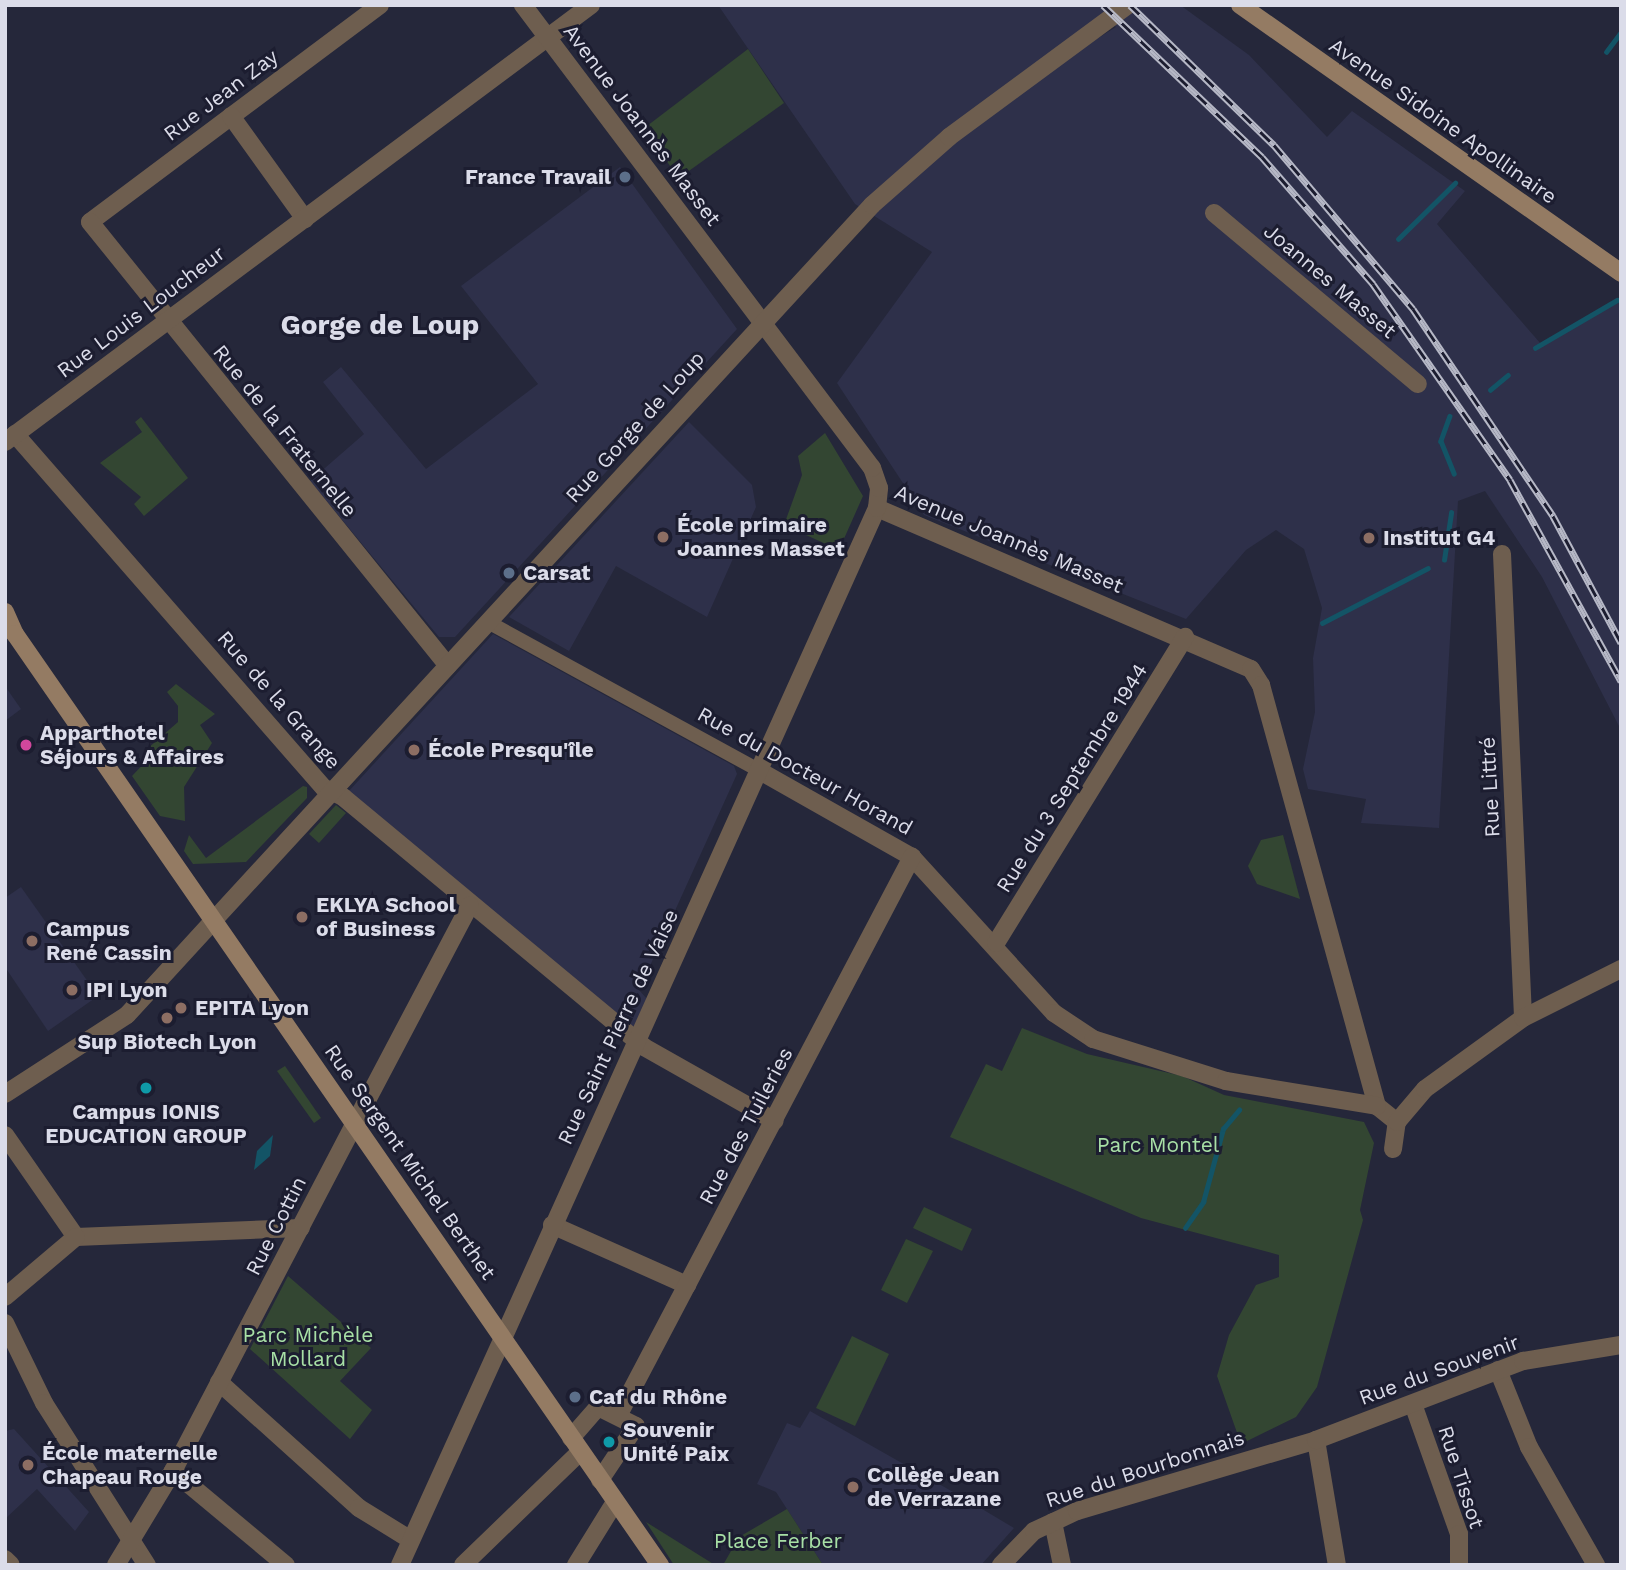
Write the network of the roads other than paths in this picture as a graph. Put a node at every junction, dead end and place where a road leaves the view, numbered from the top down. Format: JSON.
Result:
{"nodes":[{"id":1,"x":380,"y":5,"type":"edge"},
{"id":2,"x":523,"y":5,"type":"edge"},
{"id":3,"x":591,"y":5,"type":"edge"},
{"id":4,"x":1128,"y":5,"type":"edge"},
{"id":5,"x":1240,"y":5,"type":"edge"},
{"id":6,"x":547,"y":38,"type":"junction"},
{"id":7,"x":232,"y":116,"type":"junction"},
{"id":8,"x":1214,"y":214,"type":"dead end"},
{"id":9,"x":305,"y":219,"type":"junction"},
{"id":10,"x":90,"y":222,"type":"joint"},
{"id":11,"x":1621,"y":273,"type":"edge"},
{"id":12,"x":165,"y":321,"type":"junction"},
{"id":13,"x":761,"y":321,"type":"junction"},
{"id":14,"x":1418,"y":384,"type":"dead end"},
{"id":15,"x":10,"y":438,"type":"edge"},
{"id":16,"x":877,"y":508,"type":"junction"},
{"id":17,"x":1502,"y":554,"type":"dead end"},
{"id":18,"x":5,"y":612,"type":"edge"},
{"id":19,"x":488,"y":622,"type":"junction"},
{"id":20,"x":1185,"y":637,"type":"junction"},
{"id":21,"x":448,"y":666,"type":"junction"},
{"id":22,"x":758,"y":770,"type":"junction"},
{"id":23,"x":333,"y":791,"type":"junction"},
{"id":24,"x":912,"y":856,"type":"junction"},
{"id":25,"x":470,"y":905,"type":"junction"},
{"id":26,"x":213,"y":921,"type":"junction"},
{"id":27,"x":996,"y":943,"type":"junction"},
{"id":28,"x":1621,"y":969,"type":"edge"},
{"id":29,"x":1523,"y":1018,"type":"junction"},
{"id":30,"x":637,"y":1041,"type":"junction"},
{"id":31,"x":5,"y":1094,"type":"edge"},
{"id":32,"x":1377,"y":1106,"type":"junction"},
{"id":33,"x":775,"y":1121,"type":"junction"},
{"id":34,"x":1397,"y":1122,"type":"junction"},
{"id":35,"x":355,"y":1123,"type":"junction"},
{"id":36,"x":5,"y":1135,"type":"edge"},
{"id":37,"x":1393,"y":1149,"type":"dead end"},
{"id":38,"x":552,"y":1225,"type":"junction"},
{"id":39,"x":302,"y":1228,"type":"junction"},
{"id":40,"x":76,"y":1237,"type":"junction"},
{"id":41,"x":687,"y":1285,"type":"junction"},
{"id":42,"x":5,"y":1297,"type":"edge"},
{"id":43,"x":5,"y":1323,"type":"edge"},
{"id":44,"x":504,"y":1336,"type":"junction"},
{"id":45,"x":1621,"y":1345,"type":"edge"},
{"id":46,"x":1498,"y":1370,"type":"junction"},
{"id":47,"x":219,"y":1382,"type":"junction"},
{"id":48,"x":1413,"y":1404,"type":"junction"},
{"id":49,"x":618,"y":1416,"type":"junction"},
{"id":50,"x":1316,"y":1440,"type":"junction"},
{"id":51,"x":576,"y":1445,"type":"junction"},
{"id":52,"x":173,"y":1471,"type":"junction"},
{"id":53,"x":600,"y":1480,"type":"junction"},
{"id":54,"x":615,"y":1502,"type":"junction"},
{"id":55,"x":1053,"y":1522,"type":"junction"},
{"id":56,"x":411,"y":1540,"type":"junction"},
{"id":57,"x":132,"y":1541,"type":"junction"},
{"id":58,"x":5,"y":1559,"type":"edge"},
{"id":59,"x":11,"y":1565,"type":"edge"},
{"id":60,"x":116,"y":1565,"type":"edge"},
{"id":61,"x":147,"y":1565,"type":"edge"},
{"id":62,"x":286,"y":1565,"type":"edge"},
{"id":63,"x":400,"y":1565,"type":"edge"},
{"id":64,"x":463,"y":1565,"type":"edge"},
{"id":65,"x":576,"y":1565,"type":"edge"},
{"id":66,"x":660,"y":1565,"type":"edge"},
{"id":67,"x":1001,"y":1565,"type":"edge"},
{"id":68,"x":1062,"y":1565,"type":"edge"},
{"id":69,"x":1337,"y":1565,"type":"edge"},
{"id":70,"x":1459,"y":1565,"type":"edge"},
{"id":71,"x":1596,"y":1565,"type":"edge"}],
"edges":[{"from":1,"to":7,"type":"street","name":"Rue Jean Zay"},
{"from":2,"to":6,"type":"street","name":"Avenue Joannès Masset"},
{"from":3,"to":6,"type":"street","name":"Rue Louis Loucheur"},
{"from":4,"to":13,"type":"street","name":"Rue Gorge de Loup"},
{"from":5,"to":11,"type":"main road","name":"Avenue Sidoine Apollinaire"},
{"from":6,"to":9,"type":"street","name":"Rue Louis Loucheur"},
{"from":6,"to":13,"type":"street","name":"Avenue Joannès Masset"},
{"from":7,"to":9,"type":"street"},
{"from":7,"to":10,"type":"street","name":"Rue Jean Zay"},
{"from":8,"to":14,"type":"street","name":"Joannes Masset"},
{"from":9,"to":12,"type":"street","name":"Rue Louis Loucheur"},
{"from":10,"to":12,"type":"street","name":"Rue de la Fraternelle"},
{"from":12,"to":15,"type":"street","name":"Rue Louis Loucheur"},
{"from":12,"to":21,"type":"street","name":"Rue de la Fraternelle"},
{"from":13,"to":16,"type":"street","name":"Avenue Joannès Masset"},
{"from":13,"to":19,"type":"street","name":"Rue Gorge de Loup"},
{"from":15,"to":23,"type":"street","name":"Rue de la Grange"},
{"from":16,"to":20,"type":"street","name":"Avenue Joannès Masset"},
{"from":16,"to":22,"type":"street","name":"Rue Saint Pierre de Vaise"},
{"from":17,"to":29,"type":"street","name":"Rue Littré"},
{"from":18,"to":26,"type":"main road","name":"Rue Sergent Michel Berthet"},
{"from":19,"to":21,"type":"street","name":"Rue Gorge de Loup"},
{"from":19,"to":22,"type":"street","name":"Rue du Docteur Horand"},
{"from":20,"to":27,"type":"street","name":"Rue du 3 Septembre 1944"},
{"from":20,"to":32,"type":"street","name":"Avenue Joannès Masset"},
{"from":21,"to":23,"type":"street","name":"Rue Gorge de Loup"},
{"from":22,"to":24,"type":"street","name":"Rue du Docteur Horand"},
{"from":22,"to":30,"type":"street","name":"Rue Saint Pierre de Vaise"},
{"from":23,"to":25,"type":"street","name":"Rue de la Grange"},
{"from":23,"to":26,"type":"street","name":"Rue Gorge de Loup"},
{"from":24,"to":27,"type":"street","name":"Rue du Docteur Horand"},
{"from":24,"to":33,"type":"street","name":"Rue des Tuileries"},
{"from":25,"to":30,"type":"street","name":"Rue de la Grange"},
{"from":25,"to":35,"type":"street","name":"Rue Cottin"},
{"from":26,"to":31,"type":"street","name":"Rue Gorge de Loup"},
{"from":26,"to":35,"type":"main road","name":"Rue Sergent Michel Berthet"},
{"from":27,"to":32,"type":"street","name":"Rue du Docteur Horand"},
{"from":28,"to":29,"type":"street"},
{"from":29,"to":34,"type":"street"},
{"from":30,"to":33,"type":"street","name":"Rue de la Grange"},
{"from":30,"to":38,"type":"street","name":"Rue Saint Pierre de Vaise"},
{"from":32,"to":34,"type":"street"},
{"from":33,"to":41,"type":"street","name":"Rue des Tuileries"},
{"from":34,"to":37,"type":"street"},
{"from":35,"to":39,"type":"street","name":"Rue Cottin"},
{"from":35,"to":44,"type":"main road","name":"Rue Sergent Michel Berthet"},
{"from":36,"to":40,"type":"street"},
{"from":38,"to":41,"type":"street"},
{"from":38,"to":44,"type":"street","name":"Rue Saint Pierre de Vaise"},
{"from":39,"to":40,"type":"street"},
{"from":39,"to":47,"type":"street","name":"Rue Cottin"},
{"from":40,"to":42,"type":"street"},
{"from":41,"to":49,"type":"street","name":"Rue des Tuileries"},
{"from":43,"to":57,"type":"street"},
{"from":44,"to":51,"type":"main road","name":"Rue Sergent Michel Berthet"},
{"from":44,"to":56,"type":"street","name":"Rue Saint Pierre de Vaise"},
{"from":45,"to":46,"type":"street","name":"Rue du Souvenir"},
{"from":46,"to":48,"type":"street","name":"Rue du Souvenir"},
{"from":46,"to":71,"type":"street"},
{"from":47,"to":52,"type":"street","name":"Rue Cottin"},
{"from":47,"to":56,"type":"street"},
{"from":48,"to":50,"type":"street","name":"Rue du Souvenir"},
{"from":48,"to":70,"type":"street","name":"Rue Tissot"},
{"from":49,"to":51,"type":"street"},
{"from":49,"to":53,"type":"street"},
{"from":50,"to":55,"type":"street","name":"Rue du Bourbonnais"},
{"from":50,"to":69,"type":"street"},
{"from":51,"to":53,"type":"main road","name":"Rue Sergent Michel Berthet"},
{"from":51,"to":64,"type":"street"},
{"from":52,"to":57,"type":"street","name":"Rue Cottin"},
{"from":52,"to":62,"type":"street"},
{"from":53,"to":54,"type":"main road","name":"Rue Sergent Michel Berthet"},
{"from":54,"to":65,"type":"street"},
{"from":54,"to":66,"type":"main road","name":"Rue Sergent Michel Berthet"},
{"from":55,"to":67,"type":"street","name":"Rue du Bourbonnais"},
{"from":55,"to":68,"type":"street"},
{"from":56,"to":63,"type":"street","name":"Rue Saint Pierre de Vaise"},
{"from":57,"to":60,"type":"street","name":"Rue Cottin"},
{"from":57,"to":61,"type":"street"},
{"from":58,"to":59,"type":"street"}]}
